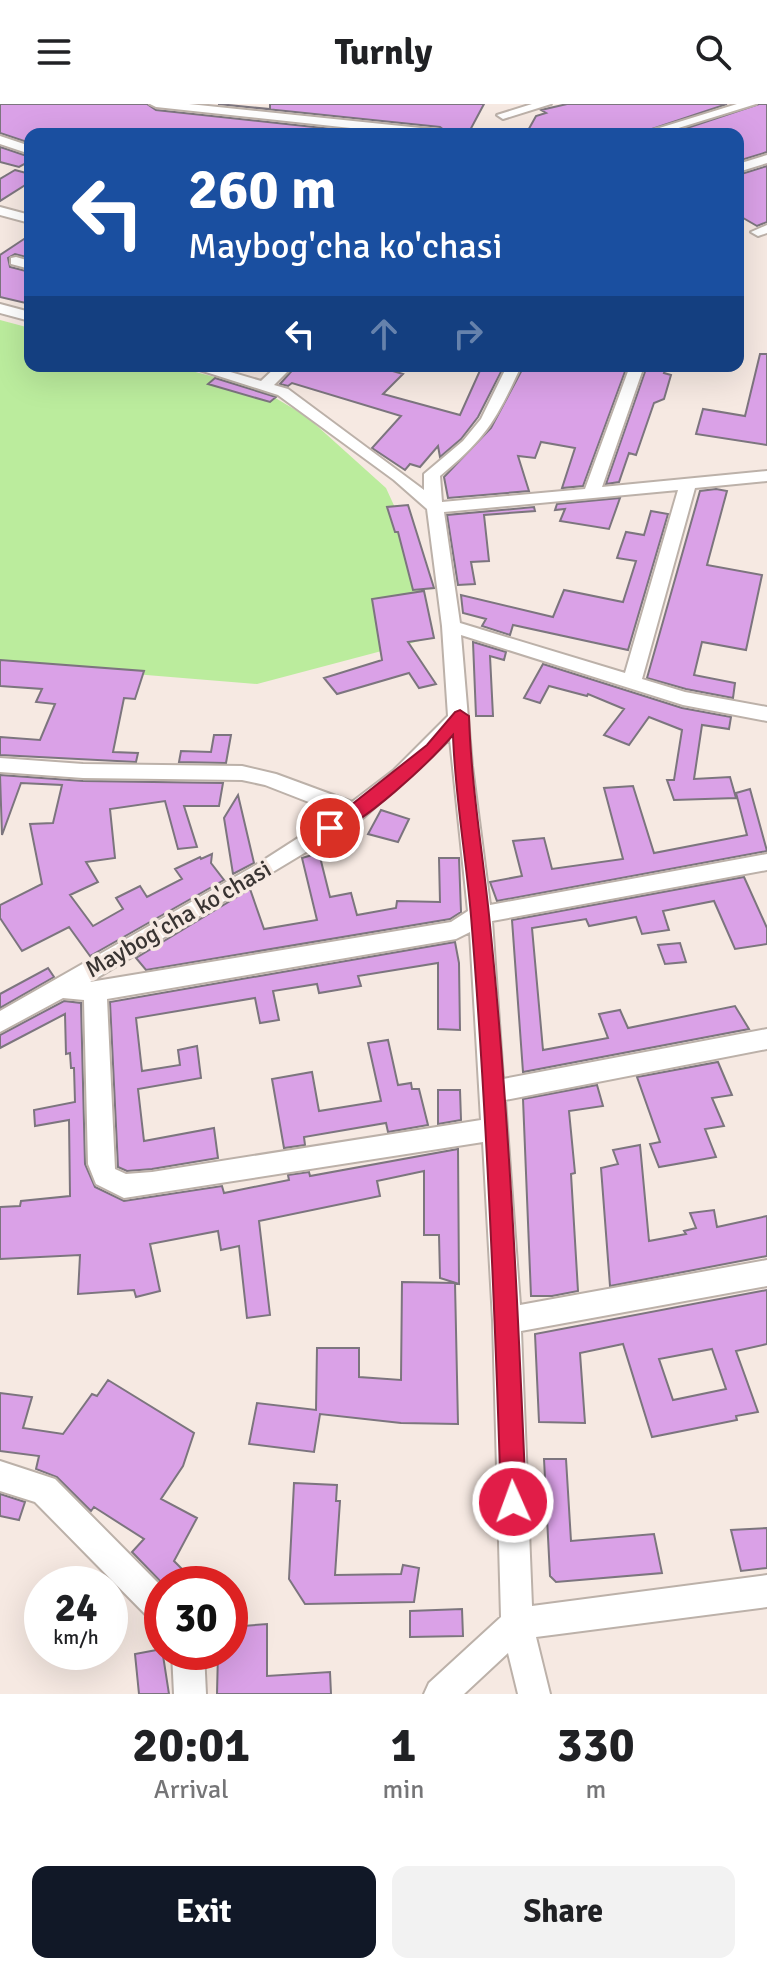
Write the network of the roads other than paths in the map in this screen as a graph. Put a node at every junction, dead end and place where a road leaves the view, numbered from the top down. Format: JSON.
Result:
{"nodes":[{"id":1,"x":156,"y":104,"type":"edge"},
{"id":2,"x":545,"y":104,"type":"edge"},
{"id":3,"x":749,"y":106,"type":"edge"},
{"id":4,"x":503,"y":114,"type":"edge"},
{"id":5,"x":383,"y":128,"type":"edge"},
{"id":6,"x":668,"y":128,"type":"edge"},
{"id":7,"x":0,"y":138,"type":"edge"},
{"id":8,"x":24,"y":139,"type":"edge"},
{"id":9,"x":24,"y":148,"type":"edge"},
{"id":10,"x":767,"y":159,"type":"edge"},
{"id":11,"x":744,"y":166,"type":"edge"},
{"id":12,"x":0,"y":211,"type":"edge"},
{"id":13,"x":24,"y":217,"type":"edge"},
{"id":14,"x":216,"y":372,"type":"edge"},
{"id":15,"x":279,"y":372,"type":"edge"},
{"id":16,"x":511,"y":372,"type":"edge"},
{"id":17,"x":635,"y":372,"type":"edge"},
{"id":18,"x":265,"y":385,"type":"junction"},
{"id":19,"x":767,"y":476,"type":"edge"},
{"id":20,"x":688,"y":483,"type":"junction"},
{"id":21,"x":592,"y":492,"type":"junction"},
{"id":22,"x":435,"y":508,"type":"junction"},
{"id":23,"x":451,"y":626,"type":"junction"},
{"id":24,"x":632,"y":681,"type":"junction"},
{"id":25,"x":767,"y":714,"type":"edge"},
{"id":26,"x":460,"y":716,"type":"junction"},
{"id":27,"x":0,"y":765,"type":"edge"},
{"id":28,"x":357,"y":812,"type":"junction"},
{"id":29,"x":767,"y":862,"type":"edge"},
{"id":30,"x":480,"y":915,"type":"junction"},
{"id":31,"x":59,"y":988,"type":"junction"},
{"id":32,"x":95,"y":992,"type":"junction"},
{"id":33,"x":0,"y":1022,"type":"edge"},
{"id":34,"x":767,"y":1039,"type":"edge"},
{"id":35,"x":492,"y":1092,"type":"junction"},
{"id":36,"x":494,"y":1129,"type":"junction"},
{"id":37,"x":767,"y":1273,"type":"edge"},
{"id":38,"x":507,"y":1320,"type":"junction"},
{"id":39,"x":0,"y":1476,"type":"edge"},
{"id":40,"x":144,"y":1591,"type":"edge"},
{"id":41,"x":767,"y":1591,"type":"edge"},
{"id":42,"x":519,"y":1630,"type":"junction"},
{"id":43,"x":189,"y":1670,"type":"edge"},
{"id":44,"x":190,"y":1694,"type":"edge"},
{"id":45,"x":440,"y":1694,"type":"edge"},
{"id":46,"x":534,"y":1694,"type":"edge"}],
"edges":[{"from":1,"to":5,"type":"street"},
{"from":2,"to":4,"type":"street"},
{"from":3,"to":6,"type":"street"},
{"from":7,"to":8,"type":"street"},
{"from":7,"to":9,"type":"street"},
{"from":10,"to":11,"type":"street"},
{"from":12,"to":13,"type":"street"},
{"from":14,"to":18,"type":"street"},
{"from":15,"to":18,"type":"street"},
{"from":16,"to":22,"type":"street"},
{"from":17,"to":21,"type":"street"},
{"from":18,"to":22,"type":"street"},
{"from":19,"to":20,"type":"street"},
{"from":20,"to":21,"type":"street"},
{"from":20,"to":24,"type":"street"},
{"from":21,"to":22,"type":"street"},
{"from":22,"to":23,"type":"street"},
{"from":23,"to":24,"type":"street"},
{"from":23,"to":26,"type":"street"},
{"from":24,"to":25,"type":"street"},
{"from":26,"to":28,"type":"street","name":"Maybog'cha ko'chasi"},
{"from":26,"to":30,"type":"street"},
{"from":27,"to":28,"type":"street"},
{"from":28,"to":31,"type":"street","name":"Maybog'cha ko'chasi"},
{"from":29,"to":30,"type":"street"},
{"from":30,"to":32,"type":"street"},
{"from":30,"to":35,"type":"street"},
{"from":31,"to":32,"type":"street"},
{"from":31,"to":33,"type":"street","name":"Maybog'cha ko'chasi"},
{"from":32,"to":36,"type":"street"},
{"from":34,"to":35,"type":"street"},
{"from":35,"to":36,"type":"street"},
{"from":36,"to":38,"type":"street"},
{"from":37,"to":38,"type":"street"},
{"from":38,"to":42,"type":"street"},
{"from":39,"to":40,"type":"street"},
{"from":41,"to":42,"type":"street"},
{"from":42,"to":45,"type":"street"},
{"from":42,"to":46,"type":"street"},
{"from":43,"to":44,"type":"street"}]}
